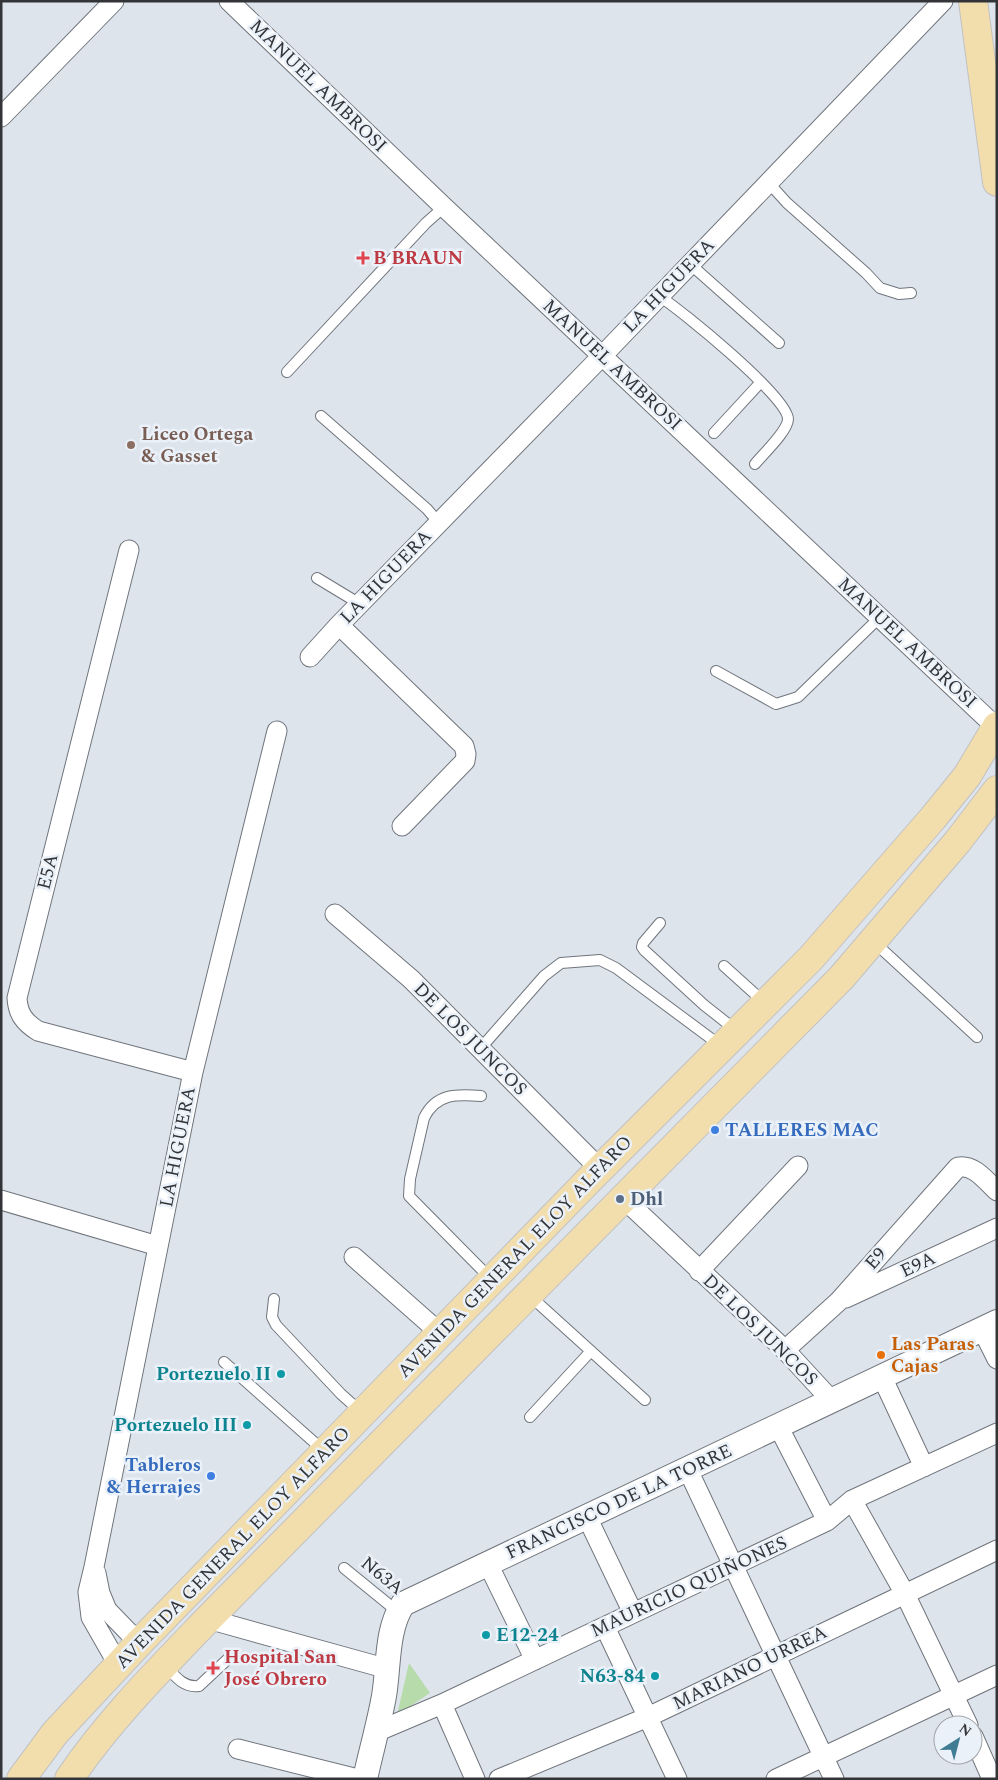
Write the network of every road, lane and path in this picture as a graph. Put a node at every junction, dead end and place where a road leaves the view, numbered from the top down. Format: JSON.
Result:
{"nodes":[{"id":1,"x":114,"y":1,"type":"edge"},
{"id":2,"x":229,"y":1,"type":"edge"},
{"id":3,"x":943,"y":1,"type":"edge"},
{"id":4,"x":973,"y":1,"type":"edge"},
{"id":5,"x":1,"y":117,"type":"edge"},
{"id":6,"x":768,"y":182,"type":"junction"},
{"id":7,"x":997,"y":182,"type":"edge"},
{"id":8,"x":444,"y":207,"type":"junction"},
{"id":9,"x":690,"y":264,"type":"junction"},
{"id":10,"x":911,"y":293,"type":"dead end"},
{"id":11,"x":659,"y":296,"type":"junction"},
{"id":12,"x":779,"y":343,"type":"dead end"},
{"id":13,"x":602,"y":356,"type":"junction"},
{"id":14,"x":287,"y":372,"type":"dead end"},
{"id":15,"x":761,"y":382,"type":"junction"},
{"id":16,"x":321,"y":416,"type":"dead end"},
{"id":17,"x":714,"y":433,"type":"dead end"},
{"id":18,"x":755,"y":464,"type":"dead end"},
{"id":19,"x":439,"y":522,"type":"junction"},
{"id":20,"x":129,"y":550,"type":"dead end"},
{"id":21,"x":317,"y":578,"type":"dead end"},
{"id":22,"x":360,"y":604,"type":"junction"},
{"id":23,"x":879,"y":618,"type":"junction"},
{"id":24,"x":339,"y":625,"type":"junction"},
{"id":25,"x":310,"y":657,"type":"dead end"},
{"id":26,"x":716,"y":671,"type":"dead end"},
{"id":27,"x":996,"y":726,"type":"edge"},
{"id":28,"x":277,"y":731,"type":"dead end"},
{"id":29,"x":997,"y":790,"type":"edge"},
{"id":30,"x":402,"y":826,"type":"dead end"},
{"id":31,"x":335,"y":914,"type":"dead end"},
{"id":32,"x":660,"y":923,"type":"dead end"},
{"id":33,"x":873,"y":941,"type":"junction"},
{"id":34,"x":724,"y":966,"type":"dead end"},
{"id":35,"x":766,"y":1003,"type":"junction"},
{"id":36,"x":977,"y":1037,"type":"dead end"},
{"id":37,"x":730,"y":1039,"type":"junction"},
{"id":38,"x":480,"y":1049,"type":"junction"},
{"id":39,"x":193,"y":1072,"type":"junction"},
{"id":40,"x":481,"y":1096,"type":"dead end"},
{"id":41,"x":798,"y":1166,"type":"dead end"},
{"id":42,"x":600,"y":1169,"type":"junction"},
{"id":43,"x":997,"y":1191,"type":"edge"},
{"id":44,"x":623,"y":1198,"type":"junction"},
{"id":45,"x":1,"y":1200,"type":"edge"},
{"id":46,"x":997,"y":1228,"type":"edge"},
{"id":47,"x":158,"y":1246,"type":"junction"},
{"id":48,"x":354,"y":1257,"type":"dead end"},
{"id":49,"x":699,"y":1271,"type":"junction"},
{"id":50,"x":492,"y":1280,"type":"junction"},
{"id":51,"x":528,"y":1294,"type":"junction"},
{"id":52,"x":274,"y":1299,"type":"dead end"},
{"id":53,"x":839,"y":1302,"type":"junction"},
{"id":54,"x":989,"y":1325,"type":"edge"},
{"id":55,"x":440,"y":1333,"type":"junction"},
{"id":56,"x":785,"y":1350,"type":"junction"},
{"id":57,"x":591,"y":1351,"type":"junction"},
{"id":58,"x":997,"y":1359,"type":"edge"},
{"id":59,"x":224,"y":1362,"type":"dead end"},
{"id":60,"x":882,"y":1377,"type":"junction"},
{"id":61,"x":645,"y":1400,"type":"dead end"},
{"id":62,"x":832,"y":1400,"type":"junction"},
{"id":63,"x":362,"y":1414,"type":"junction"},
{"id":64,"x":530,"y":1417,"type":"dead end"},
{"id":65,"x":778,"y":1426,"type":"junction"},
{"id":66,"x":997,"y":1433,"type":"edge"},
{"id":67,"x":325,"y":1452,"type":"junction"},
{"id":68,"x":924,"y":1467,"type":"junction"},
{"id":69,"x":688,"y":1470,"type":"junction"},
{"id":70,"x":852,"y":1500,"type":"junction"},
{"id":71,"x":587,"y":1517,"type":"junction"},
{"id":72,"x":827,"y":1521,"type":"junction"},
{"id":73,"x":997,"y":1550,"type":"edge"},
{"id":74,"x":488,"y":1564,"type":"junction"},
{"id":75,"x":733,"y":1566,"type":"junction"},
{"id":76,"x":94,"y":1567,"type":"junction"},
{"id":77,"x":344,"y":1568,"type":"dead end"},
{"id":78,"x":905,"y":1594,"type":"junction"},
{"id":79,"x":398,"y":1612,"type":"junction"},
{"id":80,"x":633,"y":1613,"type":"junction"},
{"id":81,"x":208,"y":1619,"type":"junction"},
{"id":82,"x":605,"y":1626,"type":"junction"},
{"id":83,"x":139,"y":1643,"type":"junction"},
{"id":84,"x":774,"y":1655,"type":"junction"},
{"id":85,"x":230,"y":1657,"type":"dead end"},
{"id":86,"x":535,"y":1660,"type":"junction"},
{"id":87,"x":165,"y":1664,"type":"junction"},
{"id":88,"x":119,"y":1666,"type":"junction"},
{"id":89,"x":388,"y":1669,"type":"junction"},
{"id":90,"x":997,"y":1675,"type":"edge"},
{"id":91,"x":954,"y":1695,"type":"junction"},
{"id":92,"x":442,"y":1704,"type":"junction"},
{"id":93,"x":963,"y":1715,"type":"edge"},
{"id":94,"x":648,"y":1717,"type":"junction"},
{"id":95,"x":376,"y":1732,"type":"junction"},
{"id":96,"x":238,"y":1749,"type":"dead end"},
{"id":97,"x":823,"y":1757,"type":"junction"},
{"id":98,"x":983,"y":1759,"type":"edge"},
{"id":99,"x":21,"y":1779,"type":"edge"},
{"id":100,"x":68,"y":1779,"type":"edge"},
{"id":101,"x":358,"y":1779,"type":"edge"},
{"id":102,"x":365,"y":1779,"type":"edge"},
{"id":103,"x":475,"y":1779,"type":"edge"},
{"id":104,"x":499,"y":1779,"type":"edge"},
{"id":105,"x":677,"y":1779,"type":"edge"},
{"id":106,"x":776,"y":1779,"type":"edge"},
{"id":107,"x":834,"y":1779,"type":"edge"},
{"id":108,"x":992,"y":1779,"type":"edge"}],
"edges":[{"from":1,"to":5,"type":"street"},
{"from":2,"to":8,"type":"street","name":"MANUEL AMBROSI"},
{"from":3,"to":6,"type":"street","name":"LA HIGUERA"},
{"from":4,"to":7,"type":"main road"},
{"from":6,"to":9,"type":"street","name":"LA HIGUERA"},
{"from":6,"to":10,"type":"lane"},
{"from":8,"to":13,"type":"street","name":"MANUEL AMBROSI"},
{"from":8,"to":14,"type":"lane"},
{"from":9,"to":11,"type":"street","name":"LA HIGUERA"},
{"from":9,"to":12,"type":"lane"},
{"from":11,"to":13,"type":"street","name":"LA HIGUERA"},
{"from":11,"to":15,"type":"lane"},
{"from":13,"to":19,"type":"street","name":"LA HIGUERA"},
{"from":13,"to":23,"type":"street","name":"MANUEL AMBROSI"},
{"from":15,"to":17,"type":"lane"},
{"from":15,"to":18,"type":"lane"},
{"from":16,"to":19,"type":"lane"},
{"from":19,"to":22,"type":"street","name":"LA HIGUERA"},
{"from":20,"to":39,"type":"street","name":"E5A"},
{"from":21,"to":22,"type":"lane"},
{"from":22,"to":24,"type":"street","name":"LA HIGUERA"},
{"from":23,"to":26,"type":"lane"},
{"from":23,"to":27,"type":"street","name":"MANUEL AMBROSI"},
{"from":24,"to":25,"type":"street","name":"LA HIGUERA"},
{"from":24,"to":30,"type":"street"},
{"from":27,"to":35,"type":"main road","name":"AVENIDA GENERAL ELOY ALFARO"},
{"from":28,"to":39,"type":"street","name":"LA HIGUERA"},
{"from":29,"to":33,"type":"main road","name":"AVENIDA GENERAL ELOY ALFARO"},
{"from":31,"to":38,"type":"street","name":"DE LOS JUNCOS"},
{"from":32,"to":37,"type":"lane"},
{"from":33,"to":36,"type":"lane"},
{"from":33,"to":44,"type":"main road","name":"AVENIDA GENERAL ELOY ALFARO"},
{"from":34,"to":35,"type":"lane"},
{"from":35,"to":37,"type":"main road","name":"AVENIDA GENERAL ELOY ALFARO"},
{"from":37,"to":38,"type":"lane"},
{"from":37,"to":42,"type":"main road","name":"AVENIDA GENERAL ELOY ALFARO"},
{"from":38,"to":42,"type":"street","name":"DE LOS JUNCOS"},
{"from":39,"to":47,"type":"street","name":"LA HIGUERA"},
{"from":40,"to":50,"type":"lane"},
{"from":41,"to":49,"type":"street"},
{"from":42,"to":50,"type":"main road","name":"AVENIDA GENERAL ELOY ALFARO"},
{"from":43,"to":53,"type":"street","name":"E9"},
{"from":44,"to":49,"type":"street","name":"DE LOS JUNCOS"},
{"from":44,"to":51,"type":"main road","name":"AVENIDA GENERAL ELOY ALFARO"},
{"from":45,"to":47,"type":"street"},
{"from":46,"to":53,"type":"street","name":"E9A"},
{"from":47,"to":76,"type":"street","name":"LA HIGUERA"},
{"from":48,"to":55,"type":"street"},
{"from":49,"to":56,"type":"street","name":"DE LOS JUNCOS"},
{"from":50,"to":55,"type":"main road","name":"AVENIDA GENERAL ELOY ALFARO"},
{"from":51,"to":57,"type":"lane"},
{"from":51,"to":81,"type":"main road","name":"AVENIDA GENERAL ELOY ALFARO"},
{"from":52,"to":63,"type":"lane"},
{"from":53,"to":56,"type":"street","name":"E9"},
{"from":54,"to":58,"type":"street"},
{"from":54,"to":60,"type":"street","name":"FRANCISCO DE LA TORRE"},
{"from":55,"to":63,"type":"main road","name":"AVENIDA GENERAL ELOY ALFARO"},
{"from":56,"to":62,"type":"street","name":"DE LOS JUNCOS"},
{"from":57,"to":61,"type":"lane"},
{"from":57,"to":64,"type":"lane"},
{"from":59,"to":67,"type":"lane"},
{"from":60,"to":62,"type":"street","name":"FRANCISCO DE LA TORRE"},
{"from":60,"to":68,"type":"street"},
{"from":62,"to":65,"type":"street","name":"FRANCISCO DE LA TORRE"},
{"from":63,"to":67,"type":"main road","name":"AVENIDA GENERAL ELOY ALFARO"},
{"from":65,"to":69,"type":"street","name":"FRANCISCO DE LA TORRE"},
{"from":65,"to":72,"type":"street"},
{"from":66,"to":68,"type":"street","name":"MAURICIO QUIÑONES"},
{"from":67,"to":83,"type":"main road","name":"AVENIDA GENERAL ELOY ALFARO"},
{"from":68,"to":70,"type":"street","name":"MAURICIO QUIÑONES"},
{"from":69,"to":71,"type":"street","name":"FRANCISCO DE LA TORRE"},
{"from":69,"to":75,"type":"street"},
{"from":70,"to":72,"type":"street","name":"MAURICIO QUIÑONES"},
{"from":70,"to":78,"type":"street"},
{"from":71,"to":74,"type":"street","name":"FRANCISCO DE LA TORRE"},
{"from":71,"to":80,"type":"street"},
{"from":72,"to":75,"type":"street","name":"MAURICIO QUIÑONES"},
{"from":73,"to":78,"type":"street","name":"MARIANO URREA"},
{"from":74,"to":79,"type":"street","name":"FRANCISCO DE LA TORRE"},
{"from":74,"to":86,"type":"street"},
{"from":75,"to":80,"type":"street","name":"MAURICIO QUIÑONES"},
{"from":75,"to":84,"type":"street"},
{"from":76,"to":83,"type":"street","name":"LA HIGUERA"},
{"from":76,"to":88,"type":"street","name":"LA HIGUERA"},
{"from":77,"to":79,"type":"lane","name":"N63A"},
{"from":78,"to":84,"type":"street","name":"MARIANO URREA"},
{"from":78,"to":91,"type":"street"},
{"from":79,"to":89,"type":"street"},
{"from":80,"to":82,"type":"street","name":"MAURICIO QUIÑONES"},
{"from":81,"to":87,"type":"main road","name":"AVENIDA GENERAL ELOY ALFARO"},
{"from":81,"to":89,"type":"street"},
{"from":82,"to":86,"type":"street","name":"MAURICIO QUIÑONES"},
{"from":82,"to":94,"type":"street"},
{"from":83,"to":88,"type":"main road","name":"AVENIDA GENERAL ELOY ALFARO"},
{"from":84,"to":94,"type":"street","name":"MARIANO URREA"},
{"from":84,"to":97,"type":"street"},
{"from":85,"to":87,"type":"lane"},
{"from":86,"to":92,"type":"street","name":"MAURICIO QUIÑONES"},
{"from":87,"to":100,"type":"main road","name":"AVENIDA GENERAL ELOY ALFARO"},
{"from":88,"to":99,"type":"main road","name":"AVENIDA GENERAL ELOY ALFARO"},
{"from":89,"to":95,"type":"street"},
{"from":90,"to":91,"type":"street"},
{"from":91,"to":93,"type":"street"},
{"from":91,"to":97,"type":"street"},
{"from":92,"to":95,"type":"street","name":"MAURICIO QUIÑONES"},
{"from":92,"to":103,"type":"street"},
{"from":94,"to":104,"type":"street","name":"MARIANO URREA"},
{"from":94,"to":105,"type":"street"},
{"from":95,"to":102,"type":"street"},
{"from":96,"to":101,"type":"street"},
{"from":97,"to":106,"type":"street"},
{"from":97,"to":107,"type":"street"},
{"from":98,"to":108,"type":"street"}]}
